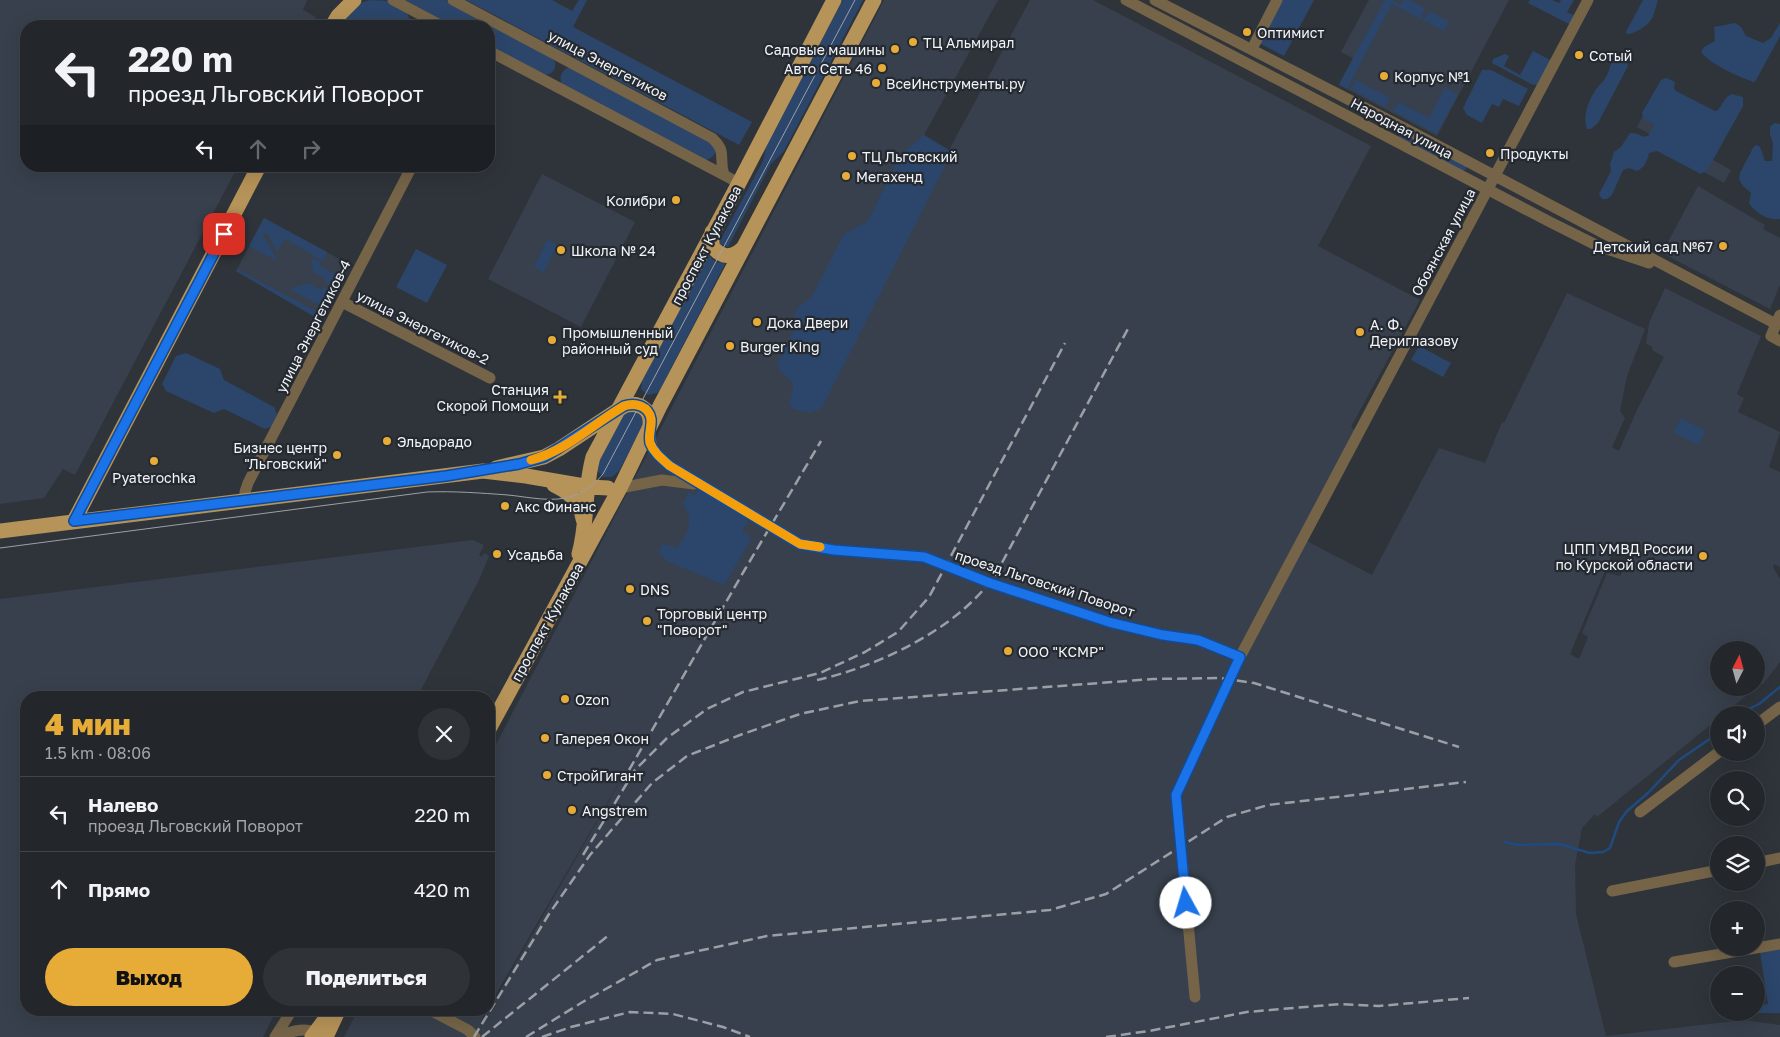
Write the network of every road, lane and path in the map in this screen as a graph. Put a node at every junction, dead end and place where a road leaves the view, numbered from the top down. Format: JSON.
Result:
{"nodes":[{"id":1,"x":342,"y":0,"type":"edge"},
{"id":2,"x":354,"y":0,"type":"edge"},
{"id":3,"x":393,"y":0,"type":"edge"},
{"id":4,"x":453,"y":0,"type":"edge"},
{"id":5,"x":834,"y":0,"type":"edge"},
{"id":6,"x":874,"y":0,"type":"edge"},
{"id":7,"x":1126,"y":0,"type":"edge"},
{"id":8,"x":1155,"y":0,"type":"edge"},
{"id":9,"x":1277,"y":0,"type":"edge"},
{"id":10,"x":1588,"y":0,"type":"edge"},
{"id":11,"x":335,"y":20,"type":"edge"},
{"id":12,"x":336,"y":20,"type":"edge"},
{"id":13,"x":431,"y":20,"type":"edge"},
{"id":14,"x":491,"y":20,"type":"edge"},
{"id":15,"x":495,"y":22,"type":"edge"},
{"id":16,"x":1255,"y":43,"type":"dead end"},
{"id":17,"x":495,"y":54,"type":"edge"},
{"id":18,"x":256,"y":172,"type":"edge"},
{"id":19,"x":409,"y":172,"type":"edge"},
{"id":20,"x":724,"y":175,"type":"junction"},
{"id":21,"x":1495,"y":176,"type":"junction"},
{"id":22,"x":739,"y":183,"type":"junction"},
{"id":23,"x":1488,"y":190,"type":"junction"},
{"id":24,"x":712,"y":232,"type":"junction"},
{"id":25,"x":743,"y":248,"type":"junction"},
{"id":26,"x":1670,"y":269,"type":"junction"},
{"id":27,"x":342,"y":302,"type":"junction"},
{"id":28,"x":1778,"y":319,"type":"edge"},
{"id":29,"x":1780,"y":341,"type":"edge"},
{"id":30,"x":490,"y":378,"type":"dead end"},
{"id":31,"x":618,"y":409,"type":"junction"},
{"id":32,"x":650,"y":425,"type":"junction"},
{"id":33,"x":593,"y":457,"type":"junction"},
{"id":34,"x":483,"y":471,"type":"junction"},
{"id":35,"x":526,"y":476,"type":"junction"},
{"id":36,"x":588,"y":487,"type":"junction"},
{"id":37,"x":614,"y":488,"type":"junction"},
{"id":38,"x":706,"y":488,"type":"junction"},
{"id":39,"x":245,"y":501,"type":"junction"},
{"id":40,"x":74,"y":521,"type":"junction"},
{"id":41,"x":584,"y":527,"type":"junction"},
{"id":42,"x":0,"y":531,"type":"edge"},
{"id":43,"x":575,"y":570,"type":"junction"},
{"id":44,"x":1240,"y":657,"type":"junction"},
{"id":45,"x":1780,"y":707,"type":"edge"},
{"id":46,"x":495,"y":718,"type":"edge"},
{"id":47,"x":1765,"y":718,"type":"edge"},
{"id":48,"x":1710,"y":759,"type":"edge"},
{"id":49,"x":1640,"y":812,"type":"dead end"},
{"id":50,"x":1780,"y":858,"type":"edge"},
{"id":51,"x":1765,"y":861,"type":"edge"},
{"id":52,"x":1710,"y":872,"type":"edge"},
{"id":53,"x":1612,"y":891,"type":"dead end"},
{"id":54,"x":1780,"y":944,"type":"edge"},
{"id":55,"x":1674,"y":962,"type":"dead end"},
{"id":56,"x":1196,"y":998,"type":"dead end"},
{"id":57,"x":289,"y":1016,"type":"edge"},
{"id":58,"x":329,"y":1016,"type":"edge"},
{"id":59,"x":334,"y":1016,"type":"edge"},
{"id":60,"x":441,"y":1016,"type":"edge"},
{"id":61,"x":320,"y":1036,"type":"edge"},
{"id":62,"x":277,"y":1037,"type":"edge"},
{"id":63,"x":476,"y":1037,"type":"edge"}],
"edges":[{"from":1,"to":11,"type":"main road"},
{"from":2,"to":12,"type":"main road"},
{"from":3,"to":13,"type":"street"},
{"from":4,"to":14,"type":"street","name":"улица Энергетиков"},
{"from":5,"to":22,"type":"main road","name":"проспект Кулакова"},
{"from":6,"to":25,"type":"main road"},
{"from":7,"to":23,"type":"street","name":"Народная улица"},
{"from":8,"to":21,"type":"street","name":"Народная улица"},
{"from":9,"to":16,"type":"street"},
{"from":10,"to":21,"type":"street","name":"Обоянская улица"},
{"from":15,"to":20,"type":"street","name":"улица Энергетиков"},
{"from":17,"to":20,"type":"street"},
{"from":18,"to":40,"type":"main road"},
{"from":19,"to":27,"type":"street","name":"улица Энергетиков-4"},
{"from":20,"to":22,"type":"street"},
{"from":21,"to":23,"type":"street","name":"Обоянская улица"},
{"from":21,"to":26,"type":"street","name":"Народная улица"},
{"from":22,"to":24,"type":"main road","name":"проспект Кулакова"},
{"from":23,"to":26,"type":"street","name":"Народная улица"},
{"from":23,"to":44,"type":"street","name":"Обоянская улица"},
{"from":24,"to":25,"type":"main road"},
{"from":24,"to":31,"type":"main road","name":"проспект Кулакова"},
{"from":25,"to":32,"type":"main road"},
{"from":26,"to":28,"type":"street","name":"Народная улица"},
{"from":27,"to":30,"type":"street","name":"улица Энергетиков-2"},
{"from":27,"to":39,"type":"street","name":"улица Энергетиков-4"},
{"from":28,"to":29,"type":"street","name":"Народная улица"},
{"from":31,"to":32,"type":"main road"},
{"from":31,"to":33,"type":"main road"},
{"from":31,"to":34,"type":"main road","name":"проспект Кулакова"},
{"from":32,"to":37,"type":"main road","name":"проспект Кулакова"},
{"from":32,"to":38,"type":"street"},
{"from":33,"to":36,"type":"main road"},
{"from":33,"to":37,"type":"main road"},
{"from":34,"to":35,"type":"main road"},
{"from":34,"to":39,"type":"main road"},
{"from":35,"to":36,"type":"main road"},
{"from":35,"to":41,"type":"main road"},
{"from":36,"to":37,"type":"main road"},
{"from":36,"to":41,"type":"main road"},
{"from":37,"to":38,"type":"street"},
{"from":37,"to":43,"type":"main road","name":"проспект Кулакова"},
{"from":38,"to":44,"type":"street","name":"проезд Льговский Поворот"},
{"from":39,"to":40,"type":"main road"},
{"from":40,"to":42,"type":"main road"},
{"from":41,"to":43,"type":"main road"},
{"from":43,"to":46,"type":"main road","name":"проспект Кулакова"},
{"from":44,"to":56,"type":"street"},
{"from":45,"to":47,"type":"street"},
{"from":48,"to":49,"type":"street"},
{"from":50,"to":51,"type":"street"},
{"from":52,"to":53,"type":"street"},
{"from":54,"to":55,"type":"street"},
{"from":57,"to":62,"type":"street"},
{"from":58,"to":61,"type":"main road"},
{"from":59,"to":61,"type":"main road"},
{"from":60,"to":63,"type":"street"},
{"from":61,"to":62,"type":"street"}]}
